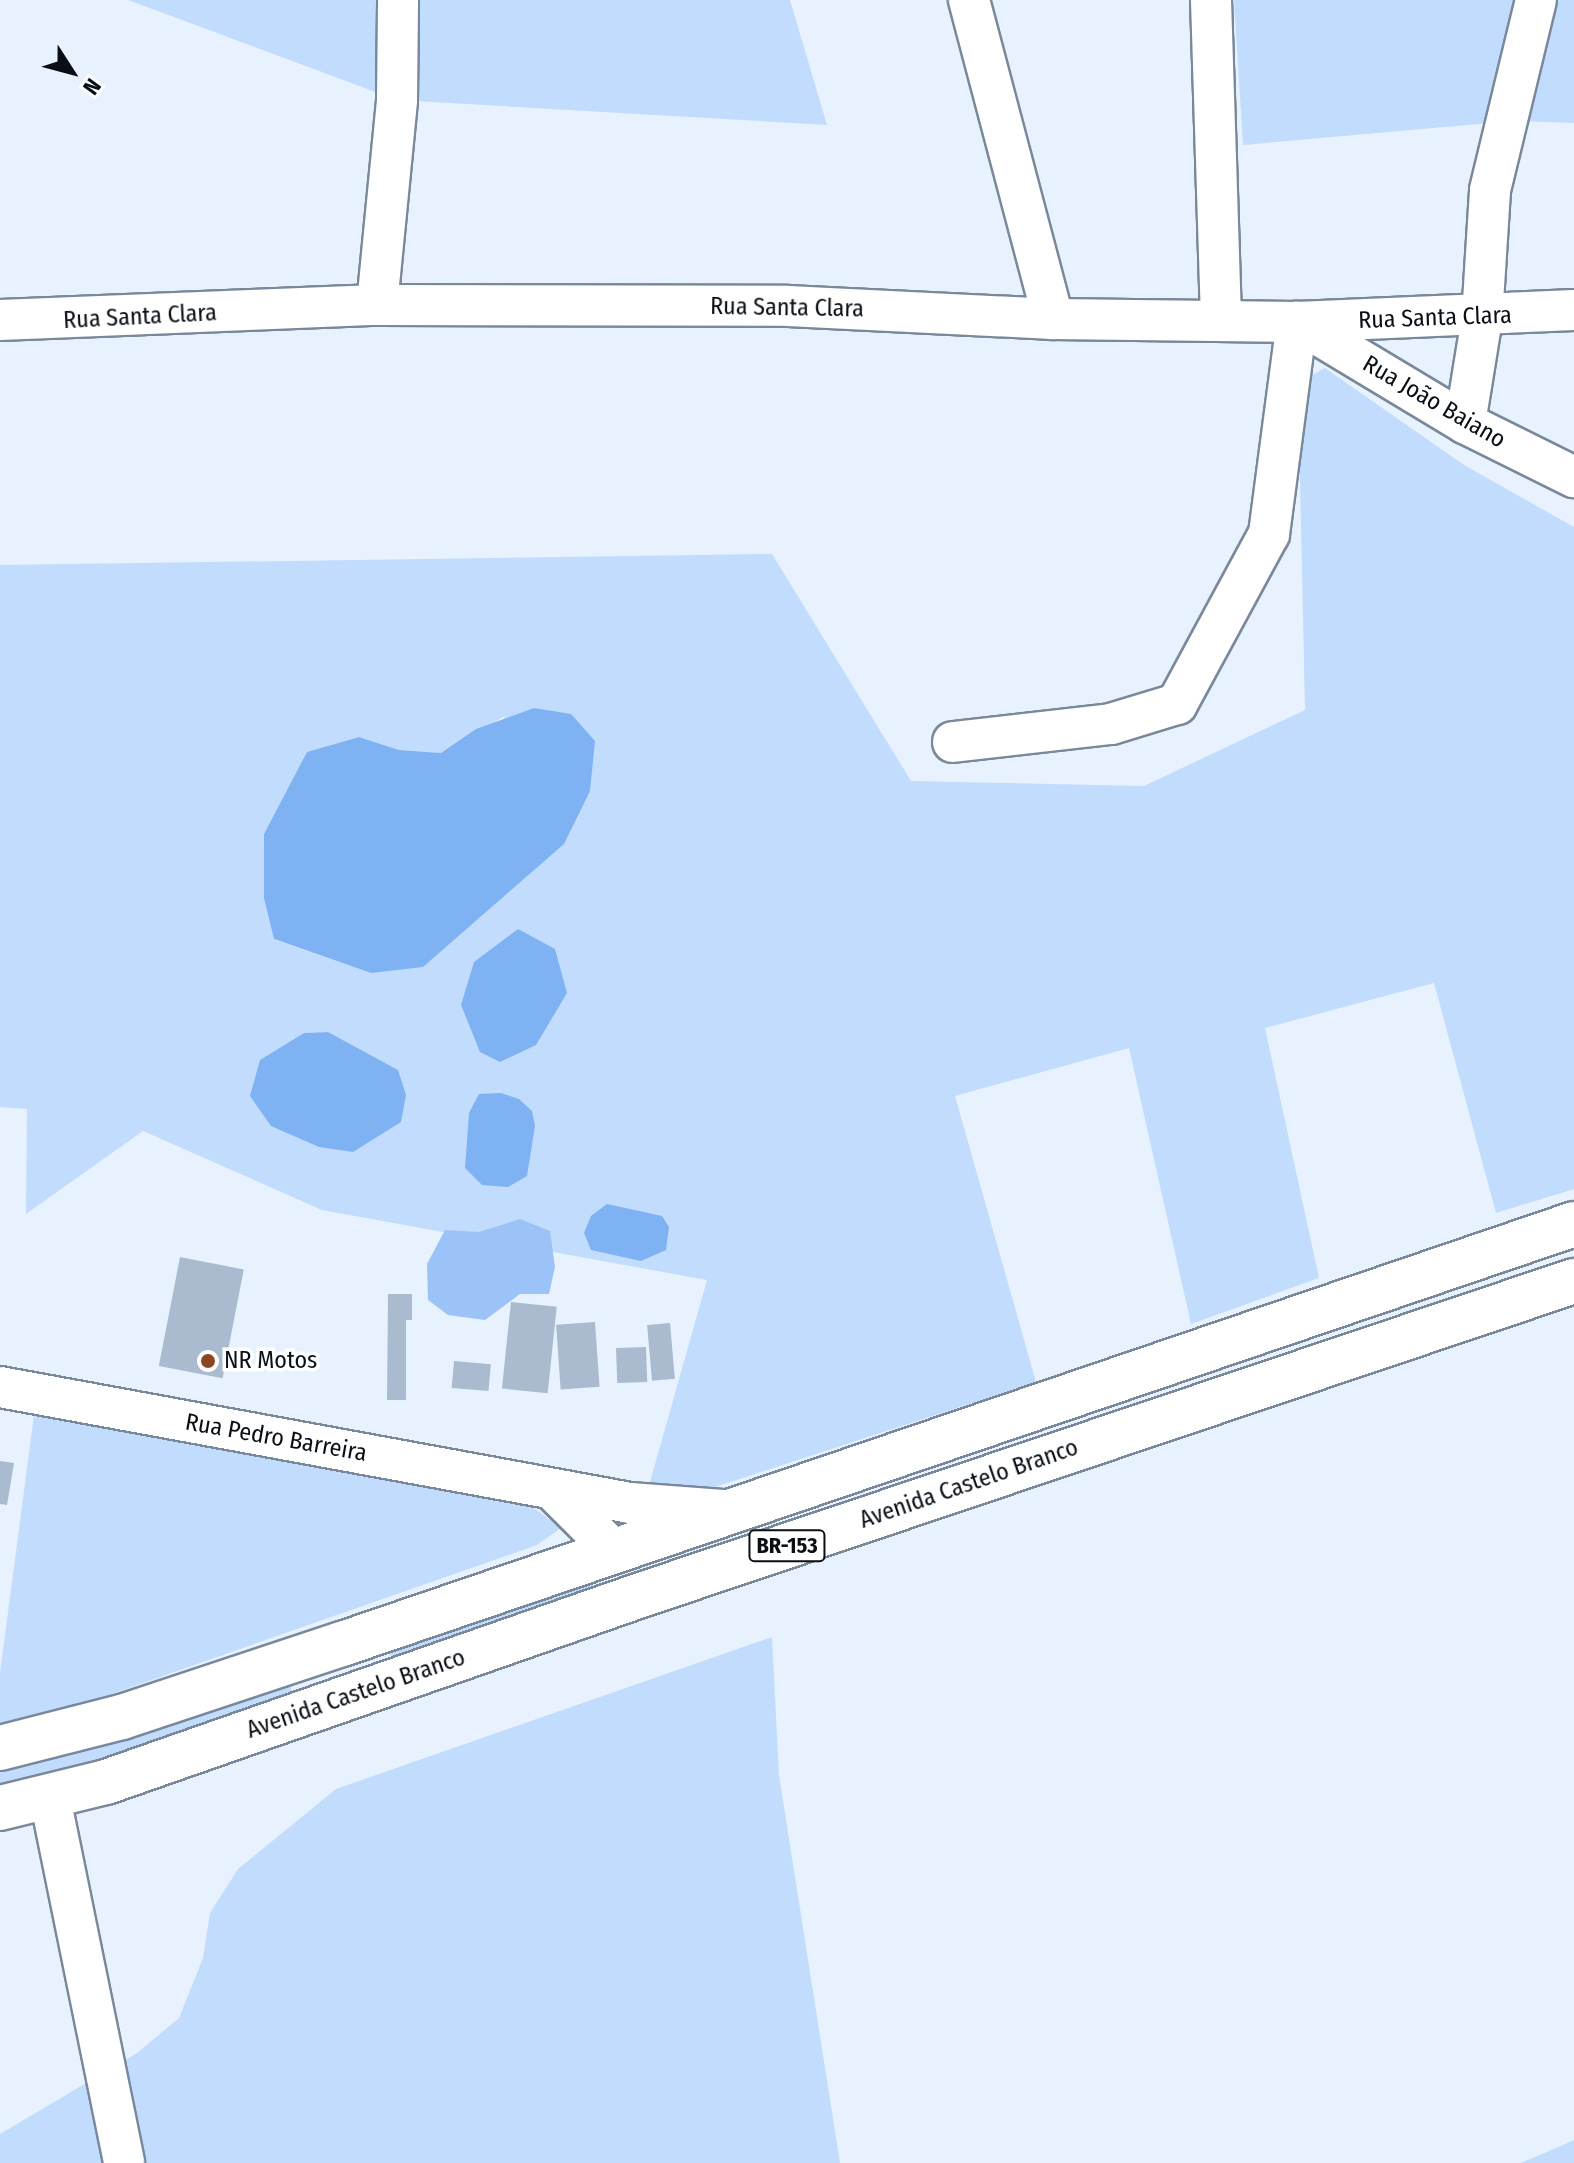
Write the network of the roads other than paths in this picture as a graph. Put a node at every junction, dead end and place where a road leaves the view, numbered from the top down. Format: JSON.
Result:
{"nodes":[{"id":1,"x":398,"y":0,"type":"edge"},
{"id":2,"x":969,"y":0,"type":"edge"},
{"id":3,"x":1211,"y":0,"type":"edge"},
{"id":4,"x":1536,"y":0,"type":"edge"},
{"id":5,"x":377,"y":305,"type":"junction"},
{"id":6,"x":1574,"y":310,"type":"edge"},
{"id":7,"x":1221,"y":317,"type":"junction"},
{"id":8,"x":1482,"y":318,"type":"junction"},
{"id":9,"x":1053,"y":319,"type":"junction"},
{"id":10,"x":0,"y":320,"type":"edge"},
{"id":11,"x":1297,"y":322,"type":"junction"},
{"id":12,"x":1465,"y":423,"type":"junction"},
{"id":13,"x":1574,"y":477,"type":"edge"},
{"id":14,"x":953,"y":742,"type":"dead end"},
{"id":15,"x":1574,"y":1224,"type":"edge"},
{"id":16,"x":1436,"y":1271,"type":"junction"},
{"id":17,"x":1574,"y":1281,"type":"edge"},
{"id":18,"x":1444,"y":1324,"type":"junction"},
{"id":19,"x":0,"y":1387,"type":"edge"},
{"id":20,"x":552,"y":1489,"type":"junction"},
{"id":21,"x":723,"y":1510,"type":"junction"},
{"id":22,"x":611,"y":1548,"type":"junction"},
{"id":23,"x":638,"y":1596,"type":"junction"},
{"id":24,"x":342,"y":1644,"type":"junction"},
{"id":25,"x":359,"y":1692,"type":"junction"},
{"id":26,"x":0,"y":1748,"type":"edge"},
{"id":27,"x":50,"y":1798,"type":"junction"},
{"id":28,"x":0,"y":1808,"type":"edge"},
{"id":29,"x":124,"y":2163,"type":"edge"}],
"edges":[{"from":1,"to":5,"type":"street"},
{"from":2,"to":9,"type":"street"},
{"from":3,"to":7,"type":"street"},
{"from":4,"to":8,"type":"street"},
{"from":5,"to":9,"type":"street","name":"Rua Santa Clara"},
{"from":5,"to":10,"type":"street","name":"Rua Santa Clara"},
{"from":6,"to":8,"type":"street","name":"Rua Santa Clara"},
{"from":7,"to":9,"type":"street","name":"Rua Santa Clara"},
{"from":7,"to":11,"type":"street","name":"Rua Santa Clara"},
{"from":8,"to":11,"type":"street","name":"Rua Santa Clara"},
{"from":8,"to":12,"type":"street"},
{"from":11,"to":12,"type":"street","name":"Rua João Baiano"},
{"from":11,"to":14,"type":"street"},
{"from":12,"to":13,"type":"street","name":"Rua João Baiano"},
{"from":15,"to":16,"type":"main road","number":"BR-153"},
{"from":16,"to":18,"type":"main road"},
{"from":16,"to":21,"type":"main road","number":"BR-153"},
{"from":17,"to":18,"type":"main road","name":"Avenida Castelo Branco","number":"BR-153"},
{"from":18,"to":23,"type":"main road","name":"Avenida Castelo Branco","number":"BR-153"},
{"from":19,"to":20,"type":"street","name":"Rua Pedro Barreira"},
{"from":20,"to":21,"type":"street","name":"Rua Pedro Barreira"},
{"from":20,"to":22,"type":"street"},
{"from":21,"to":22,"type":"main road","number":"BR-153"},
{"from":22,"to":23,"type":"main road"},
{"from":22,"to":24,"type":"main road","number":"BR-153"},
{"from":23,"to":25,"type":"main road","name":"Avenida Castelo Branco","number":"BR-153"},
{"from":24,"to":25,"type":"main road"},
{"from":24,"to":26,"type":"main road","number":"BR-153"},
{"from":25,"to":27,"type":"main road","name":"Avenida Castelo Branco","number":"BR-153"},
{"from":27,"to":28,"type":"main road","name":"Avenida Castelo Branco","number":"BR-153"},
{"from":27,"to":29,"type":"street"}]}
